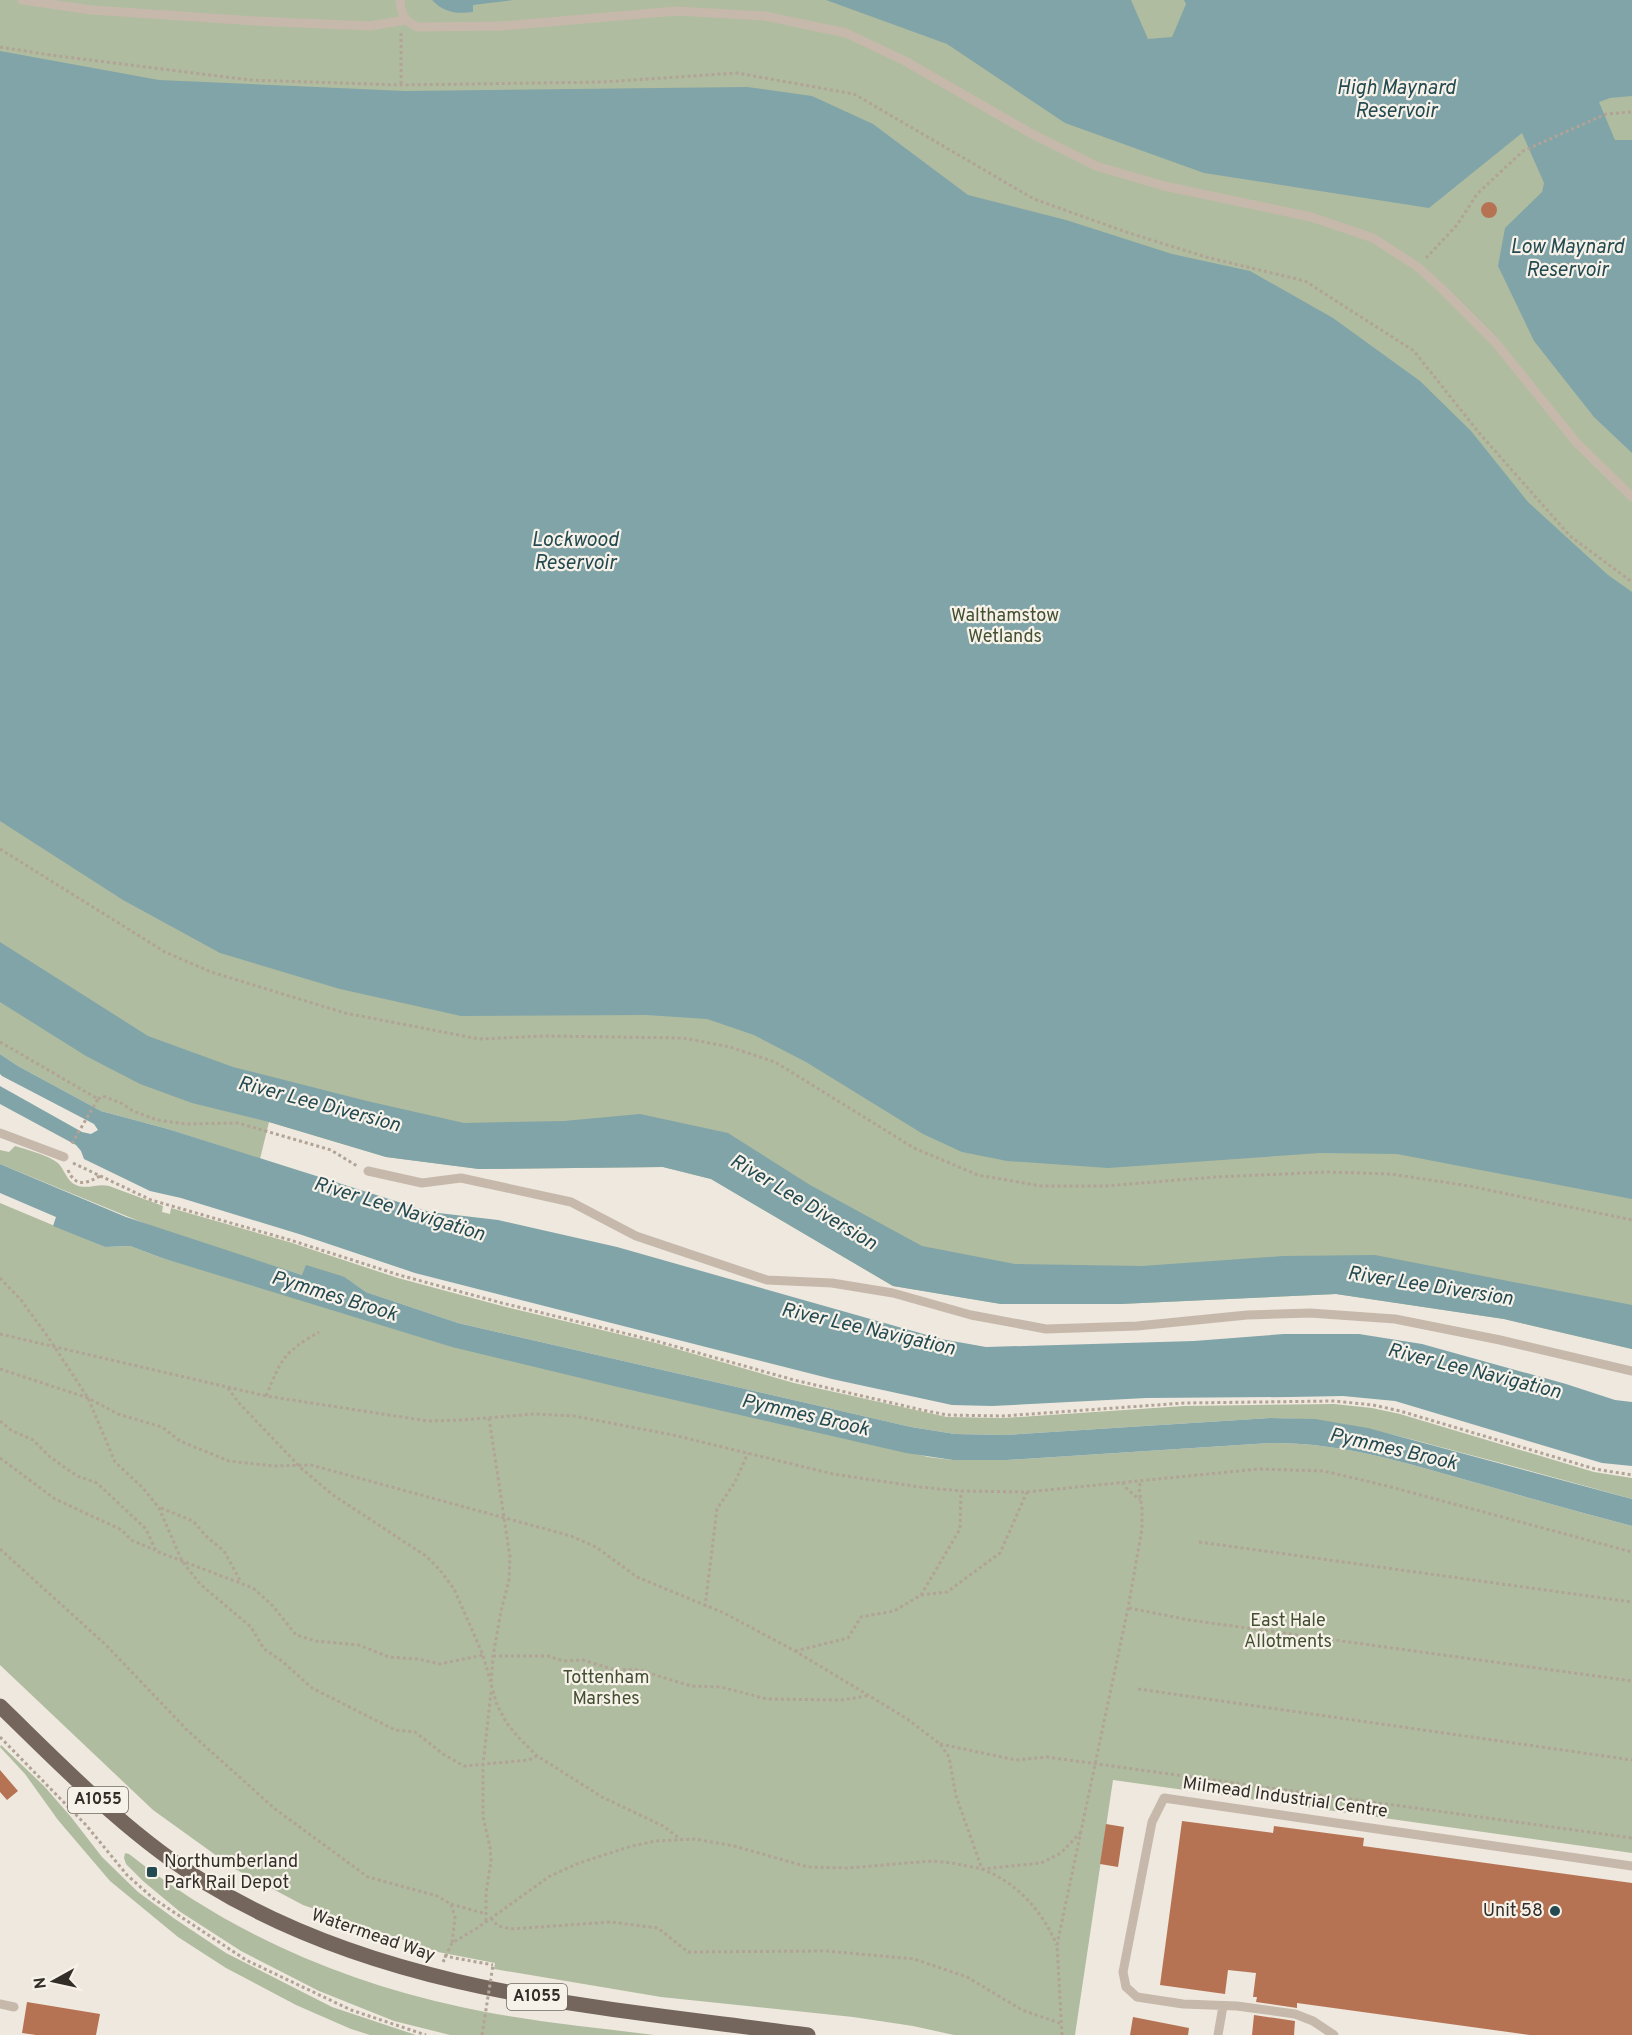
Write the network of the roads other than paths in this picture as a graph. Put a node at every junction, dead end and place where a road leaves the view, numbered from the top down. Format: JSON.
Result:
{"nodes":[{"id":1,"x":22,"y":0,"type":"edge"},
{"id":2,"x":400,"y":0,"type":"edge"},
{"id":3,"x":406,"y":20,"type":"junction"},
{"id":4,"x":1632,"y":497,"type":"edge"},
{"id":5,"x":0,"y":1133,"type":"edge"},
{"id":6,"x":65,"y":1161,"type":"road end"},
{"id":7,"x":368,"y":1171,"type":"road end"},
{"id":8,"x":1632,"y":1371,"type":"edge"},
{"id":9,"x":0,"y":1707,"type":"edge"},
{"id":10,"x":1632,"y":1866,"type":"edge"},
{"id":11,"x":0,"y":2004,"type":"edge"},
{"id":12,"x":1223,"y":2006,"type":"junction"},
{"id":13,"x":14,"y":2007,"type":"dead end"},
{"id":14,"x":808,"y":2035,"type":"edge"},
{"id":15,"x":1218,"y":2035,"type":"edge"},
{"id":16,"x":1334,"y":2035,"type":"edge"}],
"edges":[{"from":1,"to":3,"type":"lane"},
{"from":2,"to":3,"type":"lane"},
{"from":3,"to":4,"type":"lane"},
{"from":5,"to":6,"type":"lane"},
{"from":7,"to":8,"type":"lane"},
{"from":9,"to":14,"type":"main road","name":"Watermead Way","number":"A1055"},
{"from":10,"to":12,"type":"lane","name":"Milmead Industrial Centre"},
{"from":11,"to":13,"type":"lane"},
{"from":12,"to":15,"type":"lane"},
{"from":12,"to":16,"type":"lane","name":"Milmead Industrial Centre"}]}
